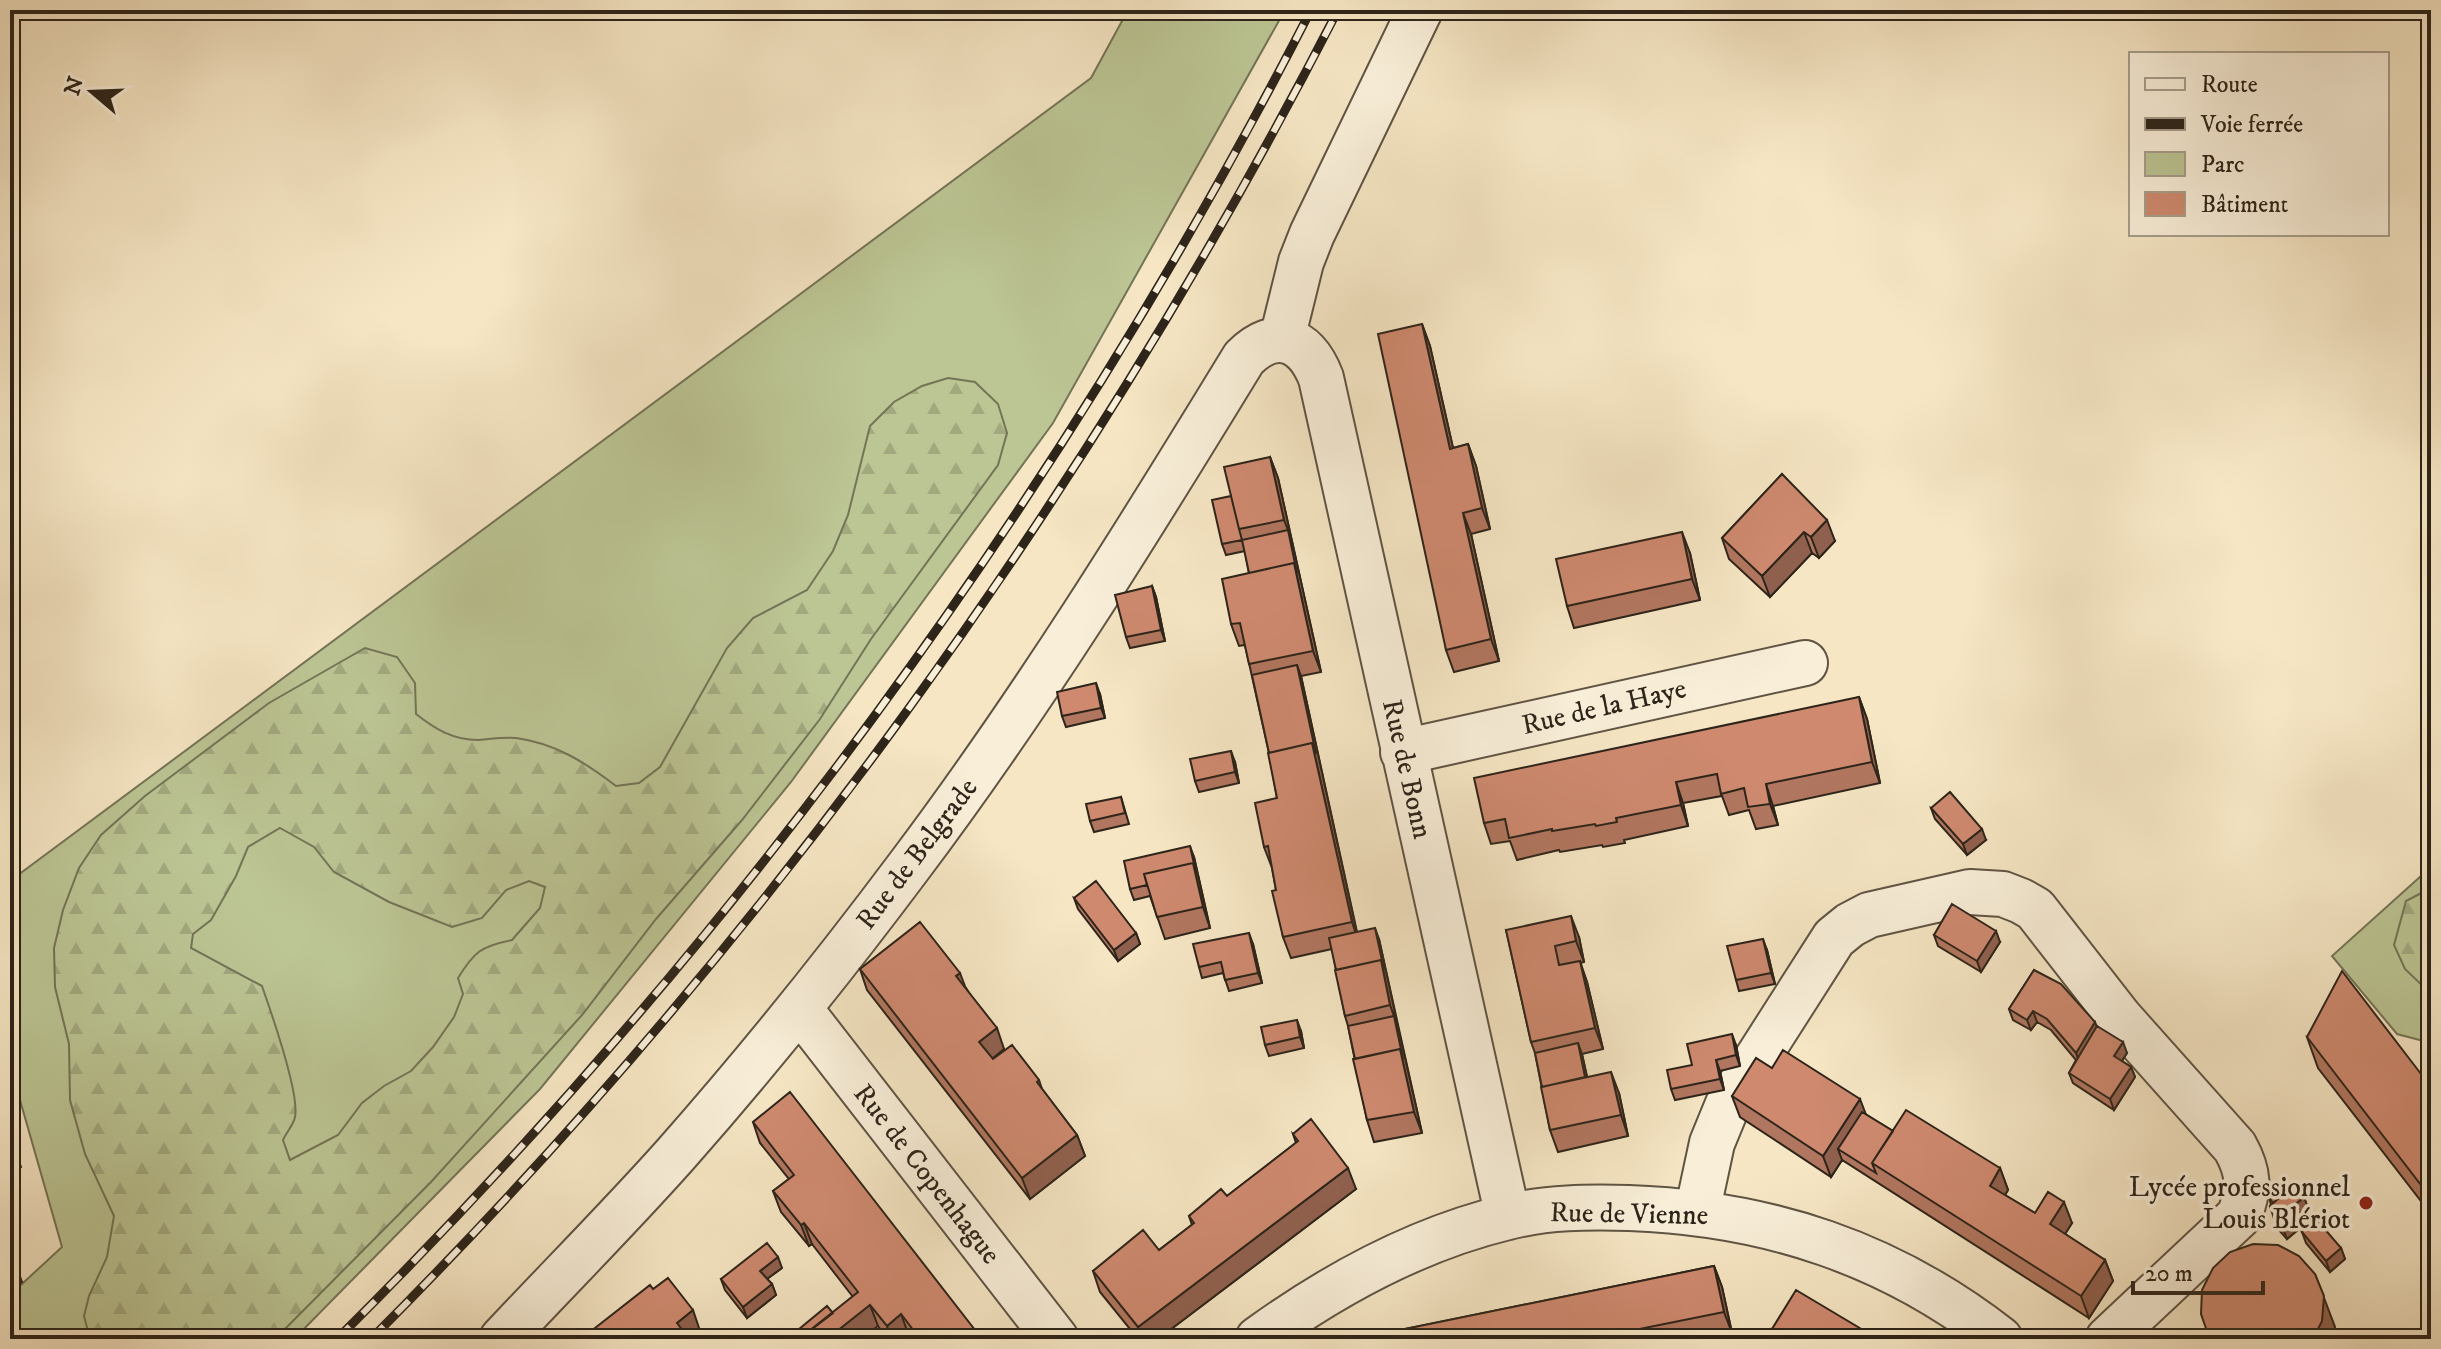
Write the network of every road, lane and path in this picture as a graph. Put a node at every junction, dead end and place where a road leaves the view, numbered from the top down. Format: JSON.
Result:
{"nodes":[{"id":1,"x":1420,"y":10,"type":"edge"},
{"id":2,"x":1282,"y":339,"type":"junction"},
{"id":3,"x":1805,"y":663,"type":"dead end"},
{"id":4,"x":1403,"y":752,"type":"junction"},
{"id":5,"x":799,"y":1008,"type":"junction"},
{"id":6,"x":1697,"y":1213,"type":"junction"},
{"id":7,"x":1508,"y":1217,"type":"junction"},
{"id":8,"x":502,"y":1339,"type":"edge"},
{"id":9,"x":1056,"y":1339,"type":"edge"},
{"id":10,"x":1258,"y":1339,"type":"edge"},
{"id":11,"x":2000,"y":1339,"type":"edge"},
{"id":12,"x":2108,"y":1339,"type":"edge"}],
"edges":[{"from":1,"to":2,"type":"street"},
{"from":2,"to":4,"type":"street","name":"Rue de Bonn"},
{"from":2,"to":5,"type":"street","name":"Rue de Belgrade"},
{"from":3,"to":4,"type":"street","name":"Rue de la Haye"},
{"from":4,"to":7,"type":"street","name":"Rue de Bonn"},
{"from":5,"to":8,"type":"street","name":"Rue de Belgrade"},
{"from":5,"to":9,"type":"street","name":"Rue de Copenhague"},
{"from":6,"to":7,"type":"street","name":"Rue de Vienne"},
{"from":6,"to":11,"type":"street","name":"Rue de Vienne"},
{"from":6,"to":12,"type":"street"},
{"from":7,"to":10,"type":"street","name":"Rue de Vienne"}]}
